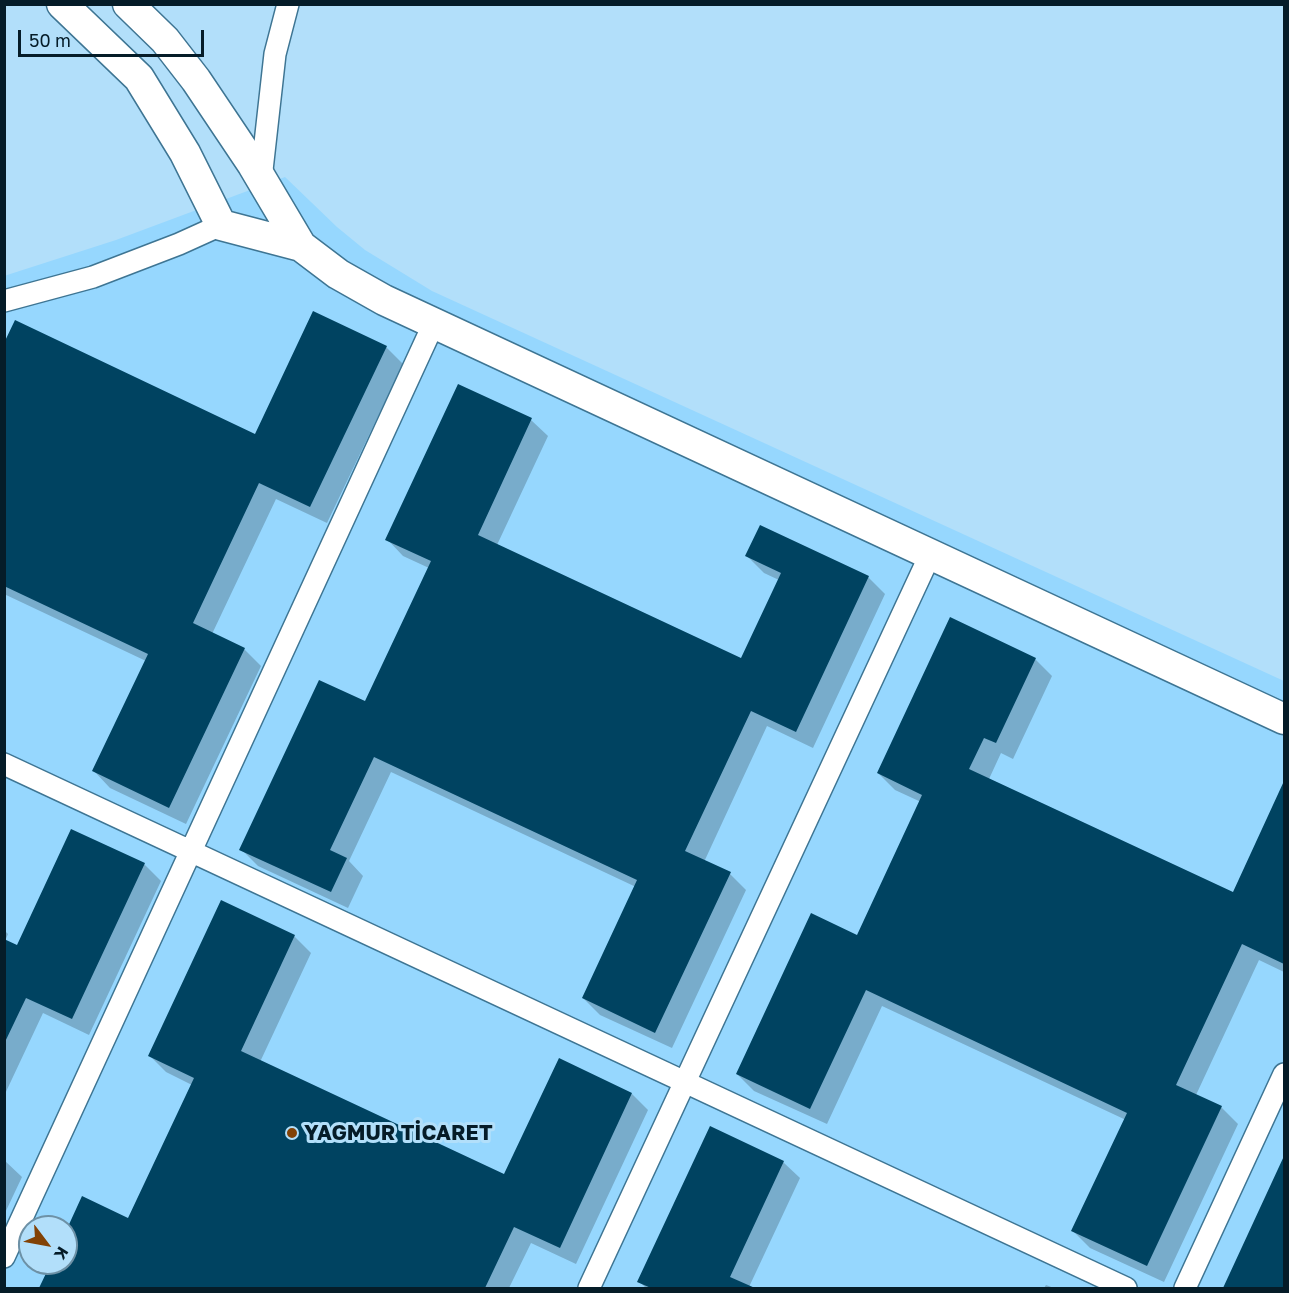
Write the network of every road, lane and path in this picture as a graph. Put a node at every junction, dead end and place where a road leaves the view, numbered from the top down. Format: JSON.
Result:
{"nodes":[{"id":1,"x":62,"y":4,"type":"edge"},
{"id":2,"x":128,"y":4,"type":"edge"},
{"id":3,"x":288,"y":4,"type":"edge"},
{"id":4,"x":261,"y":179,"type":"junction"},
{"id":5,"x":221,"y":225,"type":"junction"},
{"id":6,"x":301,"y":246,"type":"junction"},
{"id":7,"x":4,"y":301,"type":"edge"},
{"id":8,"x":434,"y":324,"type":"junction"},
{"id":9,"x":930,"y":555,"type":"junction"},
{"id":10,"x":1284,"y":719,"type":"edge"},
{"id":11,"x":4,"y":764,"type":"edge"},
{"id":12,"x":191,"y":852,"type":"junction"},
{"id":13,"x":1284,"y":1074,"type":"edge"},
{"id":14,"x":685,"y":1082,"type":"junction"},
{"id":15,"x":4,"y":1257,"type":"edge"},
{"id":16,"x":589,"y":1288,"type":"edge"},
{"id":17,"x":1126,"y":1288,"type":"edge"},
{"id":18,"x":1185,"y":1288,"type":"edge"}],
"edges":[{"from":1,"to":5,"type":"street"},
{"from":2,"to":4,"type":"street"},
{"from":3,"to":4,"type":"street"},
{"from":4,"to":6,"type":"street"},
{"from":5,"to":6,"type":"street"},
{"from":5,"to":7,"type":"street"},
{"from":6,"to":8,"type":"street"},
{"from":8,"to":9,"type":"street"},
{"from":8,"to":12,"type":"street"},
{"from":9,"to":10,"type":"street"},
{"from":9,"to":14,"type":"street"},
{"from":11,"to":12,"type":"street"},
{"from":12,"to":14,"type":"street"},
{"from":12,"to":15,"type":"street"},
{"from":13,"to":18,"type":"street"},
{"from":14,"to":16,"type":"street"},
{"from":14,"to":17,"type":"street"}]}
